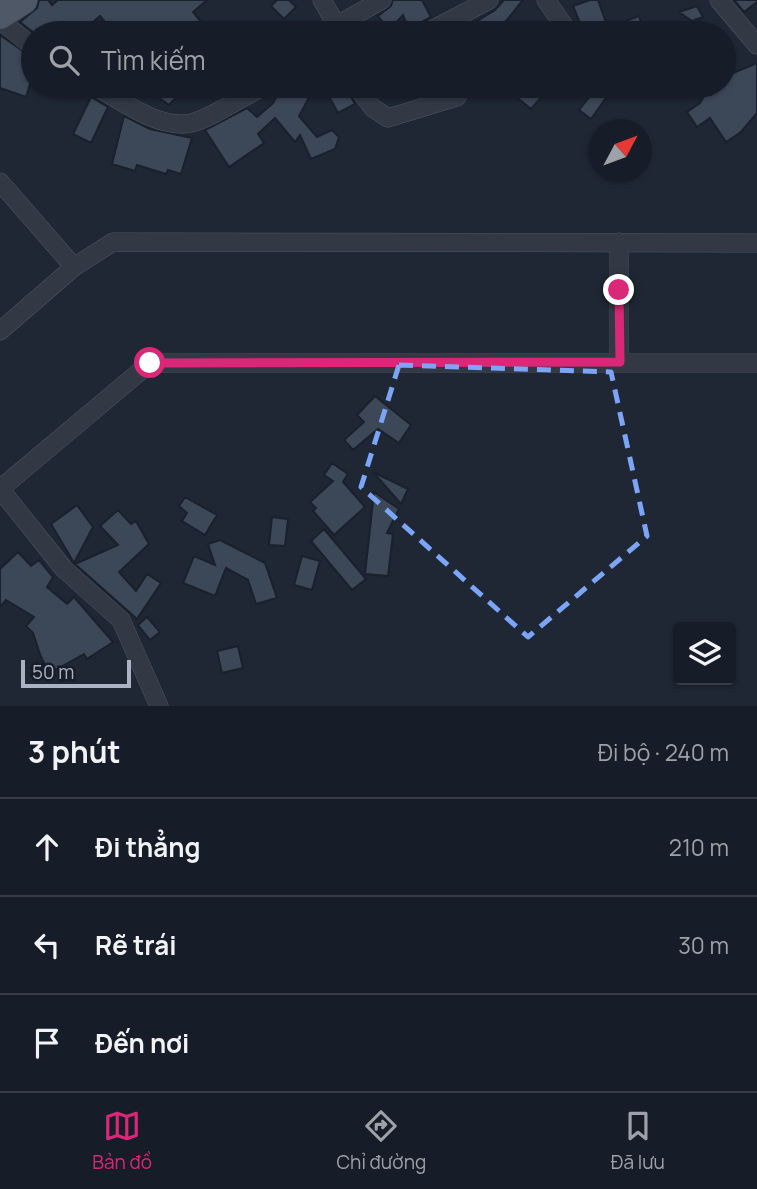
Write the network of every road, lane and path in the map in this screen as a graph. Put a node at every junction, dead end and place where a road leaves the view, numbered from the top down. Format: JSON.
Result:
{"nodes":[{"id":1,"x":23,"y":0,"type":"edge"},
{"id":2,"x":322,"y":0,"type":"edge"},
{"id":3,"x":382,"y":0,"type":"edge"},
{"id":4,"x":489,"y":0,"type":"edge"},
{"id":5,"x":546,"y":0,"type":"edge"},
{"id":6,"x":719,"y":0,"type":"edge"},
{"id":7,"x":0,"y":18,"type":"edge"},
{"id":8,"x":334,"y":21,"type":"edge"},
{"id":9,"x":351,"y":21,"type":"edge"},
{"id":10,"x":449,"y":21,"type":"edge"},
{"id":11,"x":561,"y":21,"type":"edge"},
{"id":12,"x":21,"y":36,"type":"edge"},
{"id":13,"x":757,"y":45,"type":"edge"},
{"id":14,"x":118,"y":98,"type":"edge"},
{"id":15,"x":241,"y":98,"type":"edge"},
{"id":16,"x":365,"y":98,"type":"edge"},
{"id":17,"x":454,"y":98,"type":"edge"},
{"id":18,"x":0,"y":182,"type":"edge"},
{"id":19,"x":619,"y":242,"type":"junction"},
{"id":20,"x":757,"y":243,"type":"edge"},
{"id":21,"x":74,"y":267,"type":"junction"},
{"id":22,"x":0,"y":331,"type":"edge"},
{"id":23,"x":620,"y":362,"type":"junction"},
{"id":24,"x":757,"y":363,"type":"edge"},
{"id":25,"x":159,"y":706,"type":"edge"}],
"edges":[{"from":1,"to":7,"type":"main road"},
{"from":2,"to":8,"type":"street"},
{"from":3,"to":9,"type":"street"},
{"from":4,"to":10,"type":"street"},
{"from":5,"to":11,"type":"street"},
{"from":6,"to":13,"type":"street"},
{"from":7,"to":12,"type":"street"},
{"from":14,"to":15,"type":"street"},
{"from":16,"to":17,"type":"street"},
{"from":18,"to":21,"type":"street"},
{"from":19,"to":20,"type":"street"},
{"from":19,"to":21,"type":"street"},
{"from":19,"to":23,"type":"street"},
{"from":21,"to":22,"type":"street"},
{"from":23,"to":24,"type":"street"},
{"from":23,"to":25,"type":"street"}]}
